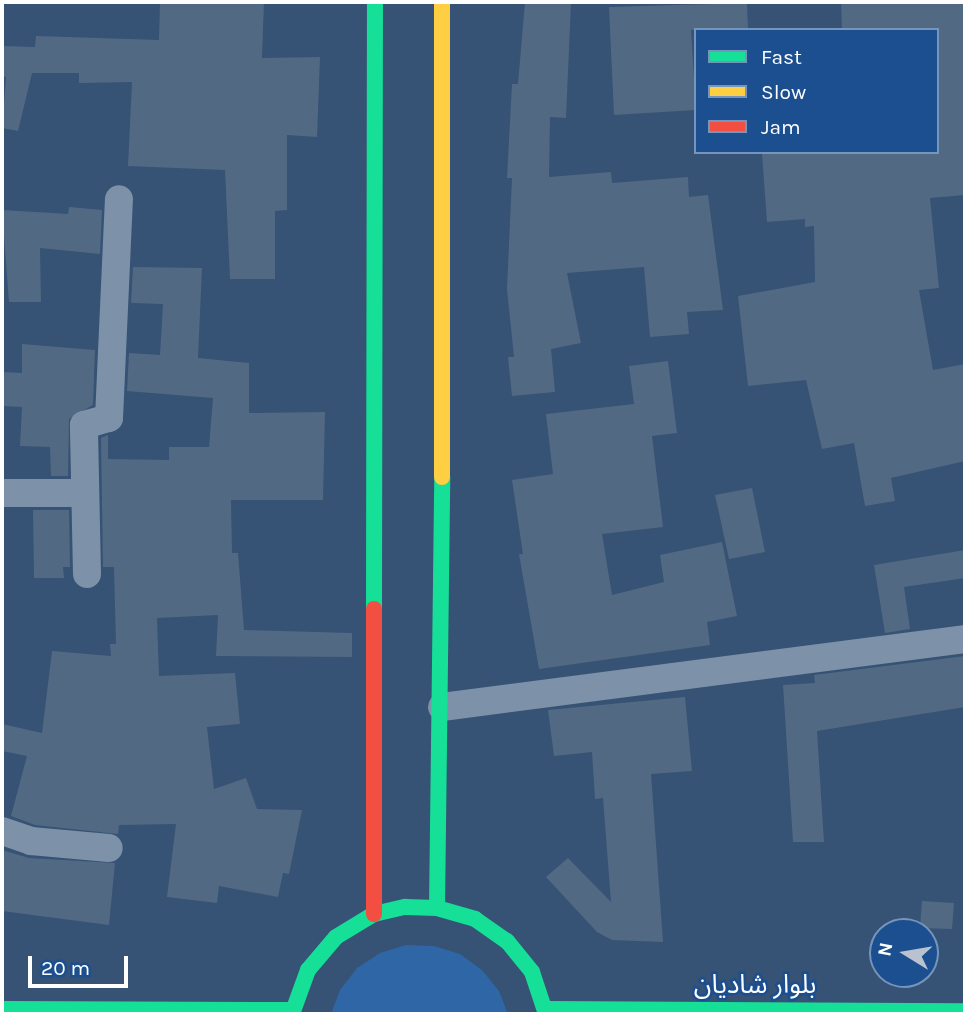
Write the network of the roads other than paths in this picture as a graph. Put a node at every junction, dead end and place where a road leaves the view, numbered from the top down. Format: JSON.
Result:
{"nodes":[{"id":1,"x":375,"y":2,"type":"edge"},
{"id":2,"x":442,"y":2,"type":"edge"},
{"id":3,"x":119,"y":200,"type":"dead end"},
{"id":4,"x":2,"y":493,"type":"edge"},
{"id":5,"x":85,"y":493,"type":"junction"},
{"id":6,"x":86,"y":574,"type":"dead end"},
{"id":7,"x":965,"y":639,"type":"edge"},
{"id":8,"x":442,"y":707,"type":"junction"},
{"id":9,"x":2,"y":831,"type":"edge"},
{"id":10,"x":109,"y":848,"type":"dead end"},
{"id":11,"x":437,"y":908,"type":"junction"},
{"id":12,"x":374,"y":914,"type":"junction"},
{"id":13,"x":2,"y":1009,"type":"edge"},
{"id":14,"x":965,"y":1010,"type":"edge"},
{"id":15,"x":292,"y":1012,"type":"edge"},
{"id":16,"x":546,"y":1012,"type":"edge"}],
"edges":[{"from":1,"to":12,"type":"main road"},
{"from":2,"to":8,"type":"main road"},
{"from":3,"to":5,"type":"street"},
{"from":4,"to":5,"type":"street"},
{"from":5,"to":6,"type":"street"},
{"from":7,"to":8,"type":"street"},
{"from":8,"to":11,"type":"main road"},
{"from":9,"to":10,"type":"street"},
{"from":11,"to":12,"type":"main road"},
{"from":11,"to":16,"type":"main road"},
{"from":12,"to":15,"type":"main road"},
{"from":13,"to":15,"type":"main road"},
{"from":14,"to":16,"type":"main road","name":"بلوار شادیان"}]}
